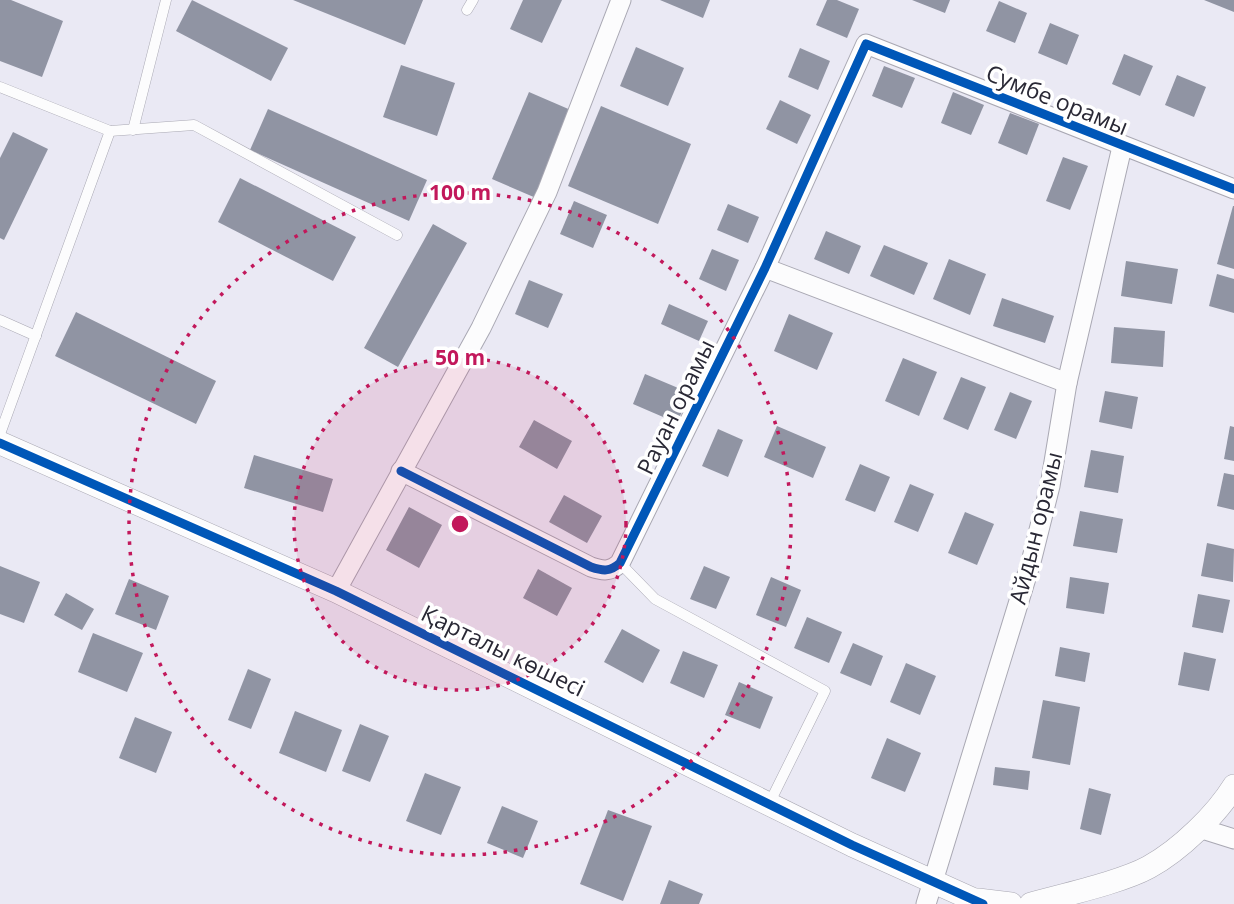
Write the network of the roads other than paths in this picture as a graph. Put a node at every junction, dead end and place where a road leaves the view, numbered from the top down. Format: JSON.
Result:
{"nodes":[{"id":1,"x":166,"y":0,"type":"edge"},
{"id":2,"x":621,"y":0,"type":"edge"},
{"id":3,"x":866,"y":44,"type":"joint"},
{"id":4,"x":0,"y":87,"type":"edge"},
{"id":5,"x":133,"y":130,"type":"junction"},
{"id":6,"x":110,"y":131,"type":"junction"},
{"id":7,"x":1122,"y":147,"type":"junction"},
{"id":8,"x":1234,"y":189,"type":"edge"},
{"id":9,"x":397,"y":235,"type":"dead end"},
{"id":10,"x":765,"y":268,"type":"junction"},
{"id":11,"x":0,"y":320,"type":"edge"},
{"id":12,"x":36,"y":336,"type":"junction"},
{"id":13,"x":1067,"y":383,"type":"junction"},
{"id":14,"x":0,"y":434,"type":"edge"},
{"id":15,"x":0,"y":443,"type":"edge"},
{"id":16,"x":401,"y":471,"type":"junction"},
{"id":17,"x":620,"y":563,"type":"junction"},
{"id":18,"x":336,"y":591,"type":"junction"},
{"id":19,"x":1234,"y":786,"type":"edge"},
{"id":20,"x":770,"y":802,"type":"junction"},
{"id":21,"x":1199,"y":828,"type":"junction"},
{"id":22,"x":1234,"y":839,"type":"edge"},
{"id":23,"x":930,"y":894,"type":"edge"},
{"id":24,"x":980,"y":902,"type":"edge"},
{"id":25,"x":1011,"y":904,"type":"edge"},
{"id":26,"x":1031,"y":904,"type":"edge"}],
"edges":[{"from":1,"to":5,"type":"lane"},
{"from":2,"to":16,"type":"street"},
{"from":3,"to":7,"type":"street","name":"Сумбе орамы"},
{"from":3,"to":10,"type":"street","name":"Рауан орамы"},
{"from":4,"to":6,"type":"lane"},
{"from":5,"to":6,"type":"lane"},
{"from":5,"to":9,"type":"lane"},
{"from":6,"to":12,"type":"lane"},
{"from":7,"to":8,"type":"street","name":"Сумбе орамы"},
{"from":7,"to":13,"type":"street","name":"Айдын орамы"},
{"from":10,"to":13,"type":"street"},
{"from":10,"to":17,"type":"street","name":"Рауан орамы"},
{"from":11,"to":12,"type":"lane"},
{"from":12,"to":14,"type":"lane"},
{"from":13,"to":23,"type":"street","name":"Айдын орамы"},
{"from":15,"to":18,"type":"street","name":"Қарталы көшесі"},
{"from":16,"to":17,"type":"street"},
{"from":16,"to":18,"type":"street"},
{"from":17,"to":20,"type":"lane"},
{"from":18,"to":20,"type":"street","name":"Қарталы көшесі"},
{"from":19,"to":21,"type":"street"},
{"from":20,"to":23,"type":"street","name":"Қарталы көшесі"},
{"from":21,"to":22,"type":"street"},
{"from":21,"to":26,"type":"street"},
{"from":23,"to":24,"type":"street","name":"Қарталы көшесі"},
{"from":24,"to":25,"type":"street","name":"Қарталы көшесі"}]}
